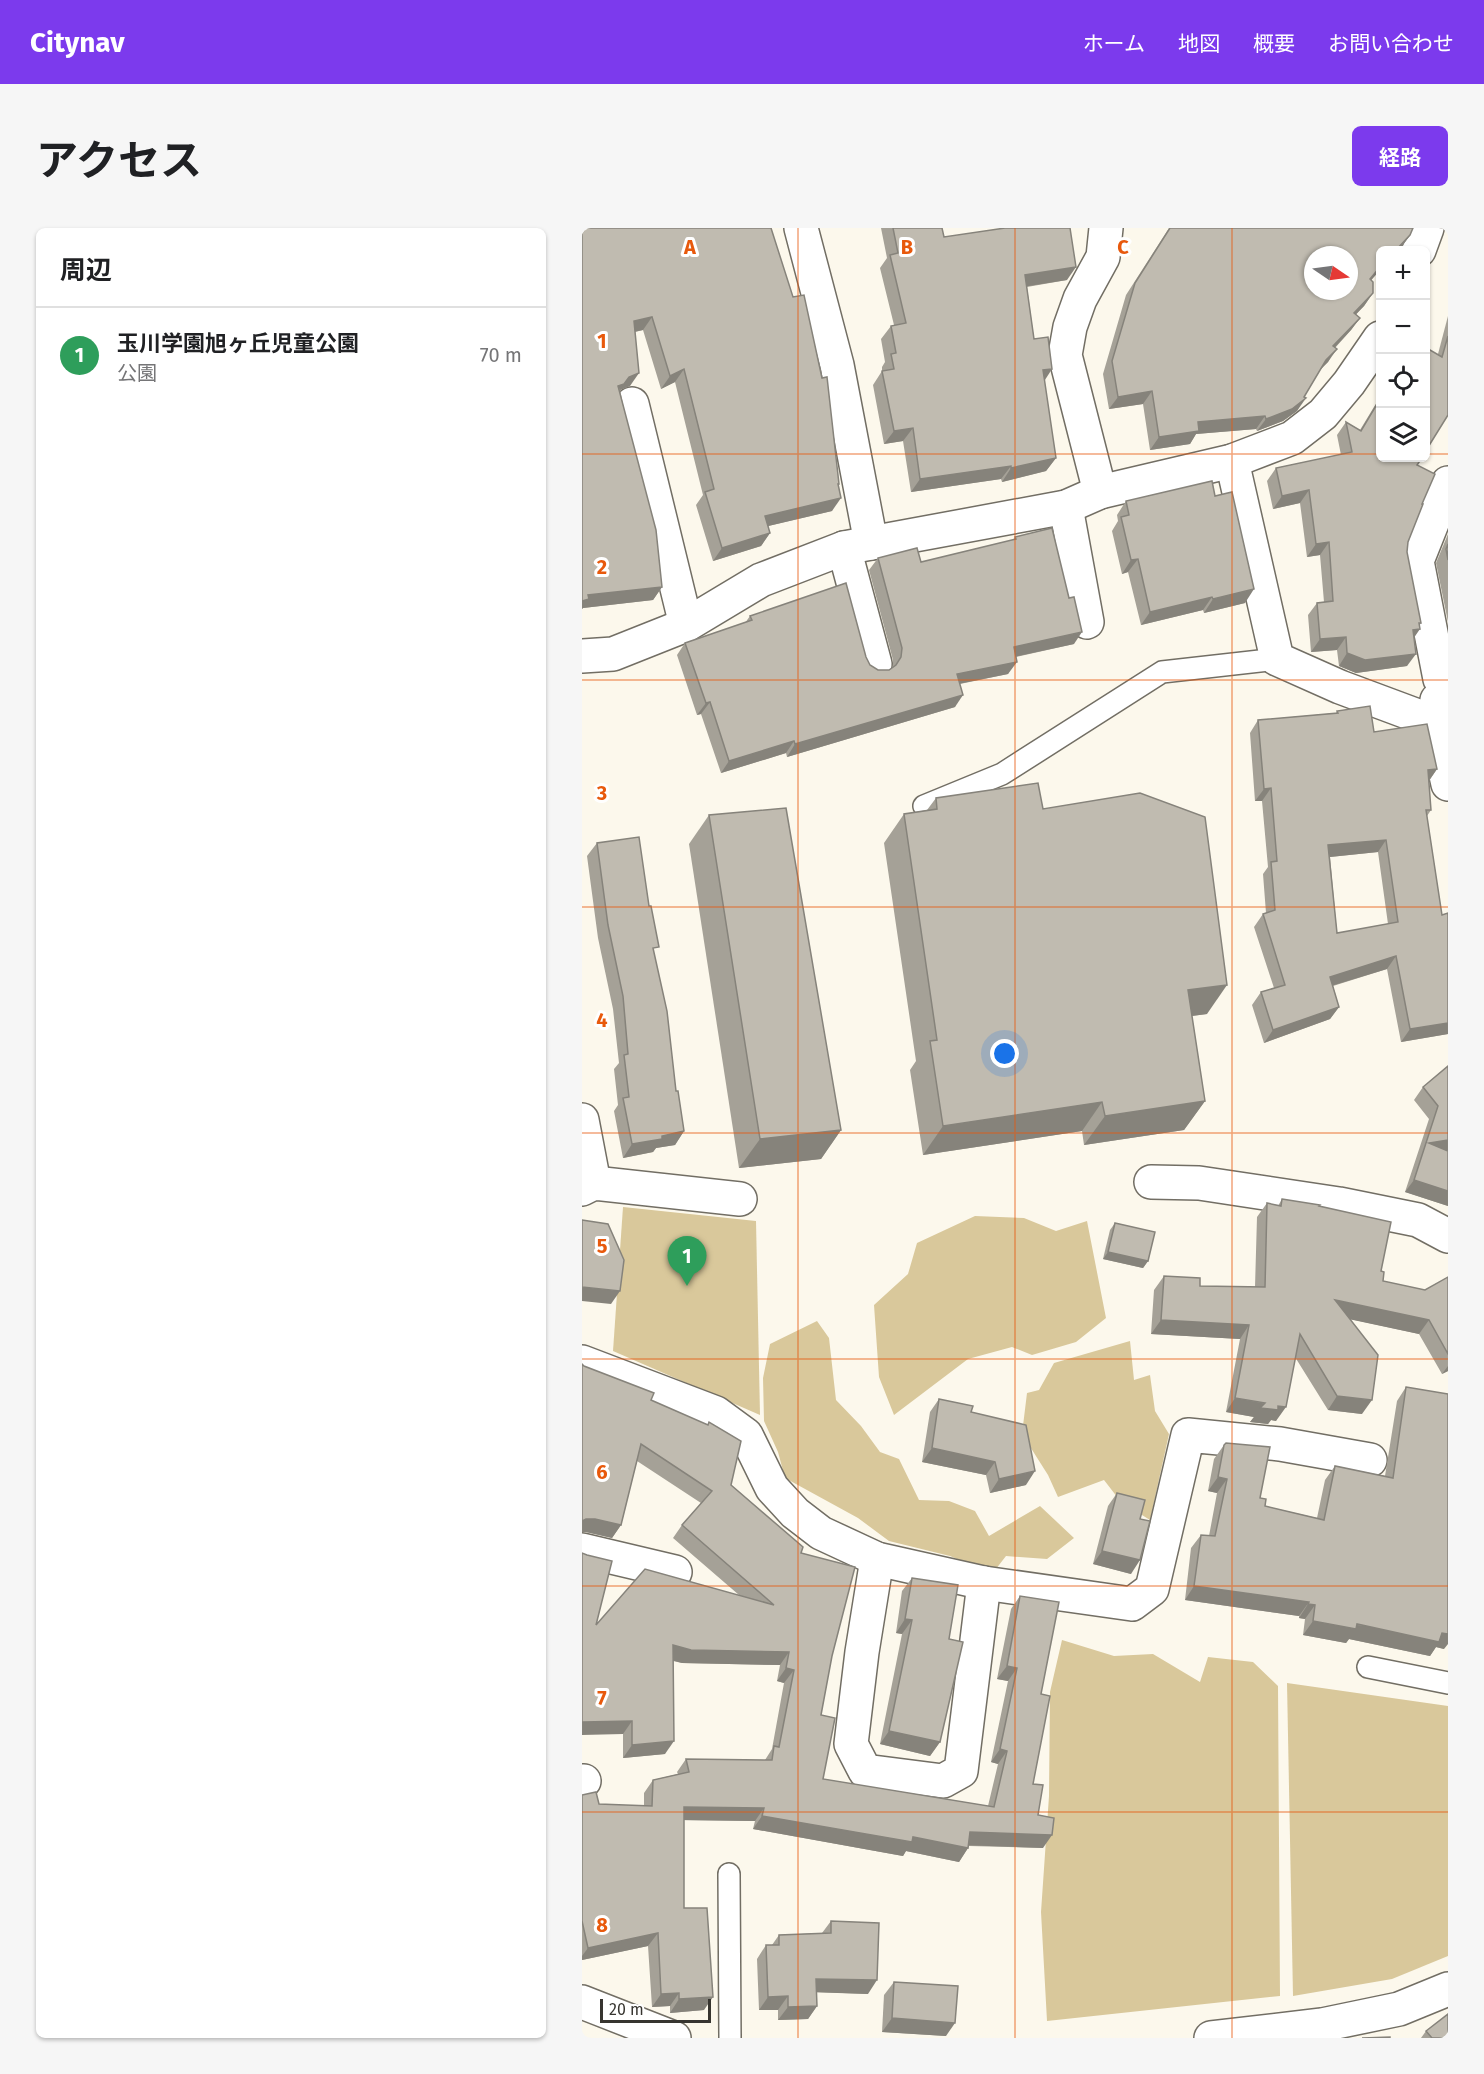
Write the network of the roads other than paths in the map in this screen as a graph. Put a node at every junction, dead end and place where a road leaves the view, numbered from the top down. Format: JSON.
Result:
{"nodes":[{"id":1,"x":801,"y":228,"type":"edge"},
{"id":2,"x":1106,"y":228,"type":"edge"},
{"id":3,"x":1427,"y":228,"type":"edge"},
{"id":4,"x":1420,"y":246,"type":"edge"},
{"id":5,"x":1376,"y":344,"type":"edge"},
{"id":6,"x":632,"y":404,"type":"dead end"},
{"id":7,"x":1232,"y":461,"type":"junction"},
{"id":8,"x":1447,"y":489,"type":"edge"},
{"id":9,"x":1100,"y":492,"type":"junction"},
{"id":10,"x":1066,"y":507,"type":"junction"},
{"id":11,"x":857,"y":546,"type":"junction"},
{"id":12,"x":1087,"y":622,"type":"dead end"},
{"id":13,"x":686,"y":625,"type":"junction"},
{"id":14,"x":582,"y":656,"type":"edge"},
{"id":15,"x":1277,"y":659,"type":"junction"},
{"id":16,"x":875,"y":664,"type":"dead end"},
{"id":17,"x":1444,"y":679,"type":"edge"},
{"id":18,"x":1434,"y":722,"type":"junction"},
{"id":19,"x":1448,"y":784,"type":"edge"},
{"id":20,"x":924,"y":806,"type":"dead end"},
{"id":21,"x":582,"y":1120,"type":"edge"},
{"id":22,"x":1152,"y":1182,"type":"dead end"},
{"id":23,"x":588,"y":1186,"type":"edge"},
{"id":24,"x":740,"y":1199,"type":"dead end"},
{"id":25,"x":1448,"y":1236,"type":"edge"},
{"id":26,"x":582,"y":1362,"type":"edge"},
{"id":27,"x":1370,"y":1460,"type":"dead end"},
{"id":28,"x":582,"y":1550,"type":"edge"},
{"id":29,"x":877,"y":1559,"type":"junction"},
{"id":30,"x":675,"y":1572,"type":"dead end"},
{"id":31,"x":984,"y":1583,"type":"junction"},
{"id":32,"x":1368,"y":1667,"type":"dead end"},
{"id":33,"x":1448,"y":1683,"type":"edge"},
{"id":34,"x":729,"y":1874,"type":"dead end"},
{"id":35,"x":1448,"y":1989,"type":"edge"},
{"id":36,"x":582,"y":2002,"type":"edge"},
{"id":37,"x":674,"y":2038,"type":"edge"},
{"id":38,"x":730,"y":2038,"type":"edge"},
{"id":39,"x":1211,"y":2038,"type":"edge"}],
"edges":[{"from":1,"to":11,"type":"street"},
{"from":2,"to":9,"type":"street"},
{"from":3,"to":4,"type":"street"},
{"from":5,"to":7,"type":"street"},
{"from":6,"to":13,"type":"street"},
{"from":7,"to":9,"type":"street"},
{"from":7,"to":15,"type":"street"},
{"from":8,"to":17,"type":"street"},
{"from":9,"to":10,"type":"street"},
{"from":10,"to":11,"type":"street"},
{"from":10,"to":12,"type":"street"},
{"from":11,"to":13,"type":"street"},
{"from":11,"to":16,"type":"street"},
{"from":13,"to":14,"type":"street"},
{"from":15,"to":18,"type":"street"},
{"from":15,"to":20,"type":"lane"},
{"from":17,"to":18,"type":"street"},
{"from":18,"to":19,"type":"street"},
{"from":21,"to":23,"type":"street"},
{"from":22,"to":25,"type":"street"},
{"from":23,"to":24,"type":"street"},
{"from":26,"to":29,"type":"street"},
{"from":27,"to":31,"type":"street"},
{"from":28,"to":30,"type":"street"},
{"from":29,"to":31,"type":"street"},
{"from":29,"to":31,"type":"street"},
{"from":32,"to":33,"type":"lane"},
{"from":34,"to":38,"type":"lane"},
{"from":35,"to":39,"type":"street"},
{"from":36,"to":37,"type":"street"}]}
